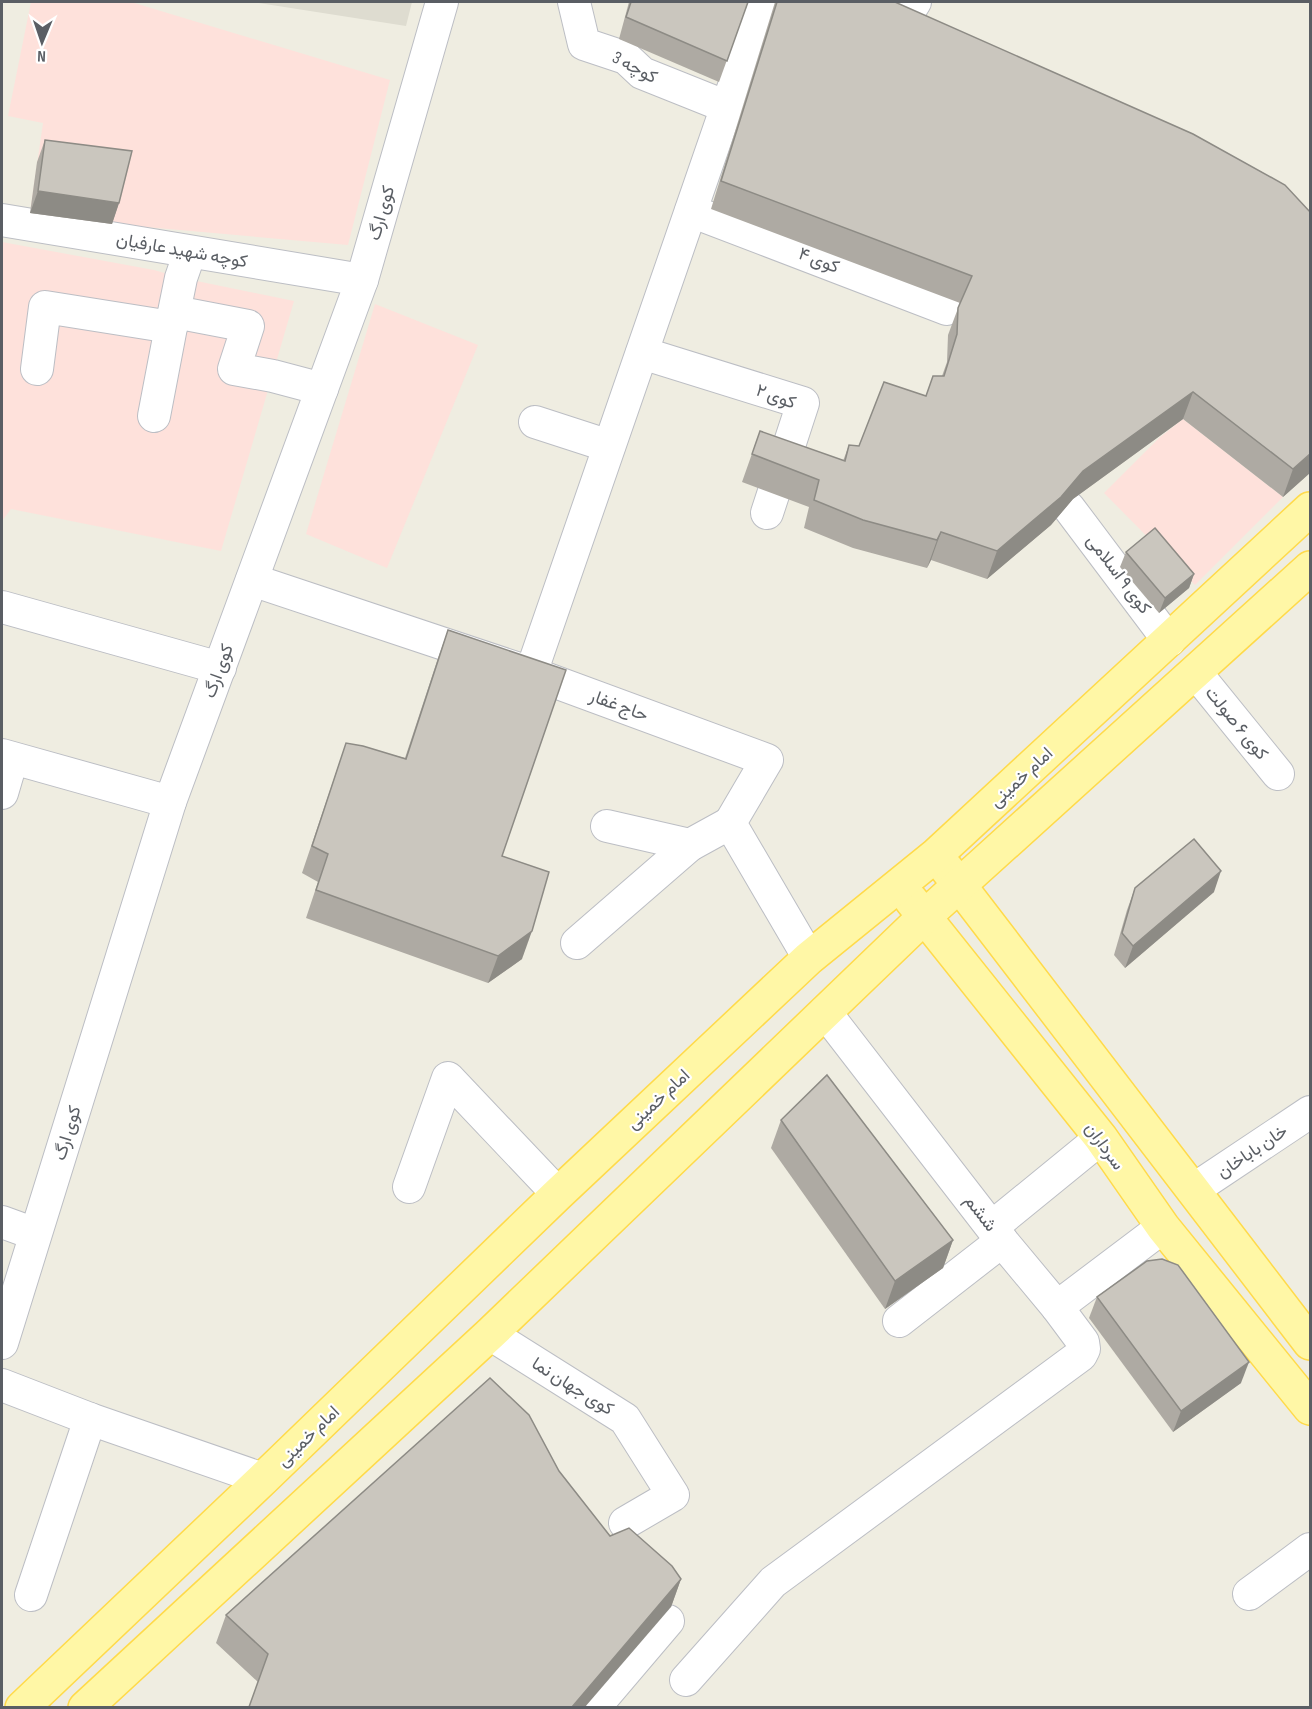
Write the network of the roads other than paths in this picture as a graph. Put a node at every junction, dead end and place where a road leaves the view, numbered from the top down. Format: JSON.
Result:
{"nodes":[{"id":1,"x":442,"y":2,"type":"edge"},
{"id":2,"x":574,"y":2,"type":"edge"},
{"id":3,"x":763,"y":2,"type":"edge"},
{"id":4,"x":900,"y":13,"type":"edge"},
{"id":5,"x":934,"y":34,"type":"edge"},
{"id":6,"x":727,"y":107,"type":"junction"},
{"id":7,"x":691,"y":211,"type":"junction"},
{"id":8,"x":2,"y":220,"type":"edge"},
{"id":9,"x":189,"y":252,"type":"junction"},
{"id":10,"x":362,"y":280,"type":"junction"},
{"id":11,"x":946,"y":309,"type":"dead end"},
{"id":12,"x":173,"y":320,"type":"junction"},
{"id":13,"x":642,"y":353,"type":"junction"},
{"id":14,"x":37,"y":369,"type":"dead end"},
{"id":15,"x":322,"y":389,"type":"junction"},
{"id":16,"x":154,"y":416,"type":"dead end"},
{"id":17,"x":535,"y":423,"type":"dead end"},
{"id":18,"x":609,"y":446,"type":"junction"},
{"id":19,"x":1069,"y":508,"type":"edge"},
{"id":20,"x":1311,"y":509,"type":"edge"},
{"id":21,"x":767,"y":513,"type":"dead end"},
{"id":22,"x":1311,"y":568,"type":"edge"},
{"id":23,"x":252,"y":580,"type":"junction"},
{"id":24,"x":2,"y":607,"type":"edge"},
{"id":25,"x":1169,"y":641,"type":"junction"},
{"id":26,"x":220,"y":668,"type":"junction"},
{"id":27,"x":531,"y":673,"type":"junction"},
{"id":28,"x":1196,"y":673,"type":"junction"},
{"id":29,"x":7,"y":757,"type":"edge"},
{"id":30,"x":1278,"y":774,"type":"dead end"},
{"id":31,"x":2,"y":793,"type":"edge"},
{"id":32,"x":170,"y":802,"type":"junction"},
{"id":33,"x":730,"y":823,"type":"junction"},
{"id":34,"x":607,"y":826,"type":"dead end"},
{"id":35,"x":690,"y":845,"type":"junction"},
{"id":36,"x":936,"y":855,"type":"junction"},
{"id":37,"x":899,"y":884,"type":"junction"},
{"id":38,"x":961,"y":885,"type":"junction"},
{"id":39,"x":923,"y":918,"type":"junction"},
{"id":40,"x":577,"y":944,"type":"dead end"},
{"id":41,"x":809,"y":958,"type":"junction"},
{"id":42,"x":825,"y":1012,"type":"junction"},
{"id":43,"x":1311,"y":1112,"type":"edge"},
{"id":44,"x":1101,"y":1138,"type":"junction"},
{"id":45,"x":409,"y":1187,"type":"dead end"},
{"id":46,"x":1193,"y":1190,"type":"junction"},
{"id":47,"x":558,"y":1194,"type":"junction"},
{"id":48,"x":2,"y":1222,"type":"edge"},
{"id":49,"x":1163,"y":1227,"type":"junction"},
{"id":50,"x":35,"y":1234,"type":"junction"},
{"id":51,"x":997,"y":1234,"type":"junction"},
{"id":52,"x":1057,"y":1307,"type":"junction"},
{"id":53,"x":899,"y":1321,"type":"dead end"},
{"id":54,"x":490,"y":1334,"type":"junction"},
{"id":55,"x":2,"y":1343,"type":"edge"},
{"id":56,"x":1311,"y":1343,"type":"edge"},
{"id":57,"x":2,"y":1385,"type":"edge"},
{"id":58,"x":1311,"y":1408,"type":"edge"},
{"id":59,"x":90,"y":1419,"type":"junction"},
{"id":60,"x":263,"y":1479,"type":"junction"},
{"id":61,"x":625,"y":1523,"type":"dead end"},
{"id":62,"x":1311,"y":1549,"type":"edge"},
{"id":63,"x":1249,"y":1594,"type":"dead end"},
{"id":64,"x":31,"y":1595,"type":"dead end"},
{"id":65,"x":668,"y":1621,"type":"edge"},
{"id":66,"x":686,"y":1680,"type":"dead end"},
{"id":67,"x":22,"y":1707,"type":"edge"},
{"id":68,"x":85,"y":1707,"type":"edge"},
{"id":69,"x":594,"y":1707,"type":"edge"}],
"edges":[{"from":1,"to":10,"type":"street","name":"کوی ارگ"},
{"from":2,"to":6,"type":"street","name":"کوچه 3"},
{"from":3,"to":6,"type":"street"},
{"from":4,"to":5,"type":"street"},
{"from":6,"to":7,"type":"street"},
{"from":7,"to":11,"type":"street","name":"کوی ۴"},
{"from":7,"to":13,"type":"street"},
{"from":8,"to":9,"type":"street","name":"کوچه شهید عارفیان"},
{"from":9,"to":10,"type":"street","name":"کوچه شهید عارفیان"},
{"from":9,"to":12,"type":"street"},
{"from":10,"to":15,"type":"street","name":"کوی ارگ"},
{"from":12,"to":14,"type":"street"},
{"from":12,"to":15,"type":"street"},
{"from":12,"to":16,"type":"street"},
{"from":13,"to":18,"type":"street"},
{"from":13,"to":21,"type":"street","name":"کوی ۲"},
{"from":15,"to":23,"type":"street","name":"کوی ارگ"},
{"from":17,"to":18,"type":"street"},
{"from":18,"to":27,"type":"street"},
{"from":19,"to":25,"type":"street","name":"کوی ۹ اسلامی"},
{"from":20,"to":25,"type":"main road","name":"امام خمینی"},
{"from":22,"to":28,"type":"main road"},
{"from":23,"to":26,"type":"street","name":"کوی ارگ"},
{"from":23,"to":27,"type":"street","name":"حاج غفار"},
{"from":24,"to":26,"type":"street"},
{"from":25,"to":36,"type":"main road","name":"امام خمینی"},
{"from":26,"to":32,"type":"street","name":"کوی ارگ"},
{"from":27,"to":33,"type":"street","name":"حاج غفار"},
{"from":28,"to":30,"type":"street","name":"کوی ۶ صولت"},
{"from":28,"to":38,"type":"main road"},
{"from":29,"to":31,"type":"street"},
{"from":29,"to":32,"type":"street"},
{"from":32,"to":50,"type":"street","name":"کوی ارگ"},
{"from":33,"to":35,"type":"street"},
{"from":33,"to":41,"type":"street"},
{"from":34,"to":35,"type":"street"},
{"from":35,"to":40,"type":"street"},
{"from":36,"to":37,"type":"main road","name":"امام خمینی"},
{"from":36,"to":38,"type":"main road"},
{"from":37,"to":39,"type":"main road","name":"سرداران"},
{"from":37,"to":41,"type":"main road","name":"امام خمینی"},
{"from":38,"to":39,"type":"main road"},
{"from":38,"to":46,"type":"main road"},
{"from":39,"to":42,"type":"main road"},
{"from":39,"to":44,"type":"main road","name":"سرداران"},
{"from":41,"to":47,"type":"main road","name":"امام خمینی"},
{"from":42,"to":51,"type":"street","name":"ششم"},
{"from":42,"to":54,"type":"main road"},
{"from":43,"to":46,"type":"street","name":"خان باباخان"},
{"from":44,"to":49,"type":"main road","name":"سرداران"},
{"from":44,"to":51,"type":"street"},
{"from":45,"to":47,"type":"street"},
{"from":46,"to":56,"type":"main road"},
{"from":47,"to":60,"type":"main road","name":"امام خمینی"},
{"from":48,"to":50,"type":"street"},
{"from":49,"to":52,"type":"street"},
{"from":49,"to":58,"type":"main road","name":"سرداران"},
{"from":50,"to":55,"type":"street","name":"کوی ارگ"},
{"from":51,"to":52,"type":"street","name":"ششم"},
{"from":51,"to":53,"type":"street"},
{"from":52,"to":66,"type":"street","name":"ششم"},
{"from":54,"to":61,"type":"street","name":"کوی جهان نما"},
{"from":54,"to":68,"type":"main road"},
{"from":57,"to":59,"type":"street"},
{"from":59,"to":60,"type":"street"},
{"from":59,"to":64,"type":"street"},
{"from":60,"to":67,"type":"main road","name":"امام خمینی"},
{"from":62,"to":63,"type":"street"},
{"from":65,"to":69,"type":"street"}]}
